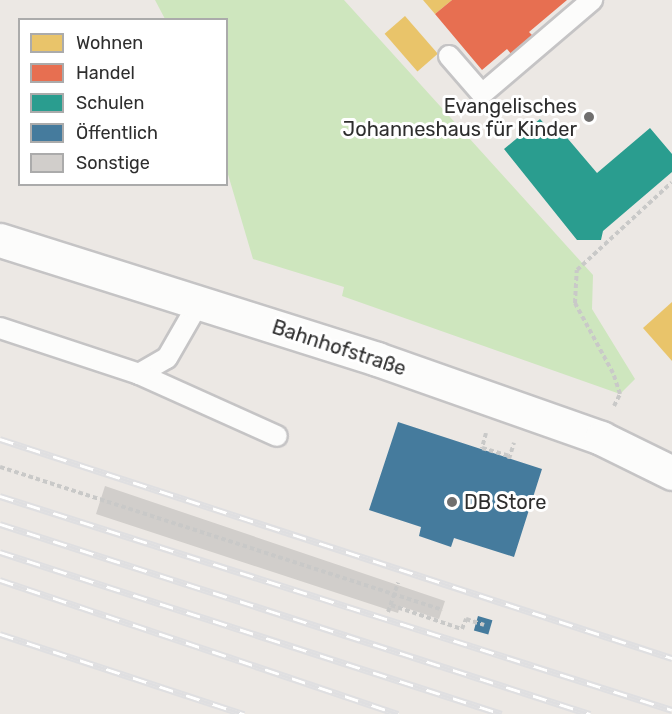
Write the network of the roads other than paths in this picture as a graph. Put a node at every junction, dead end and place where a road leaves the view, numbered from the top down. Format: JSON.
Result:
{"nodes":[{"id":1,"x":592,"y":0,"type":"edge"},
{"id":2,"x":449,"y":56,"type":"dead end"},
{"id":3,"x":0,"y":240,"type":"edge"},
{"id":4,"x":198,"y":304,"type":"junction"},
{"id":5,"x":0,"y":328,"type":"edge"},
{"id":6,"x":139,"y":374,"type":"junction"},
{"id":7,"x":277,"y":436,"type":"dead end"},
{"id":8,"x":672,"y":473,"type":"edge"}],
"edges":[{"from":1,"to":2,"type":"lane"},
{"from":3,"to":4,"type":"street","name":"Bahnhofstraße"},
{"from":4,"to":6,"type":"lane"},
{"from":4,"to":8,"type":"street","name":"Bahnhofstraße"},
{"from":5,"to":6,"type":"lane"},
{"from":6,"to":7,"type":"lane"}]}
